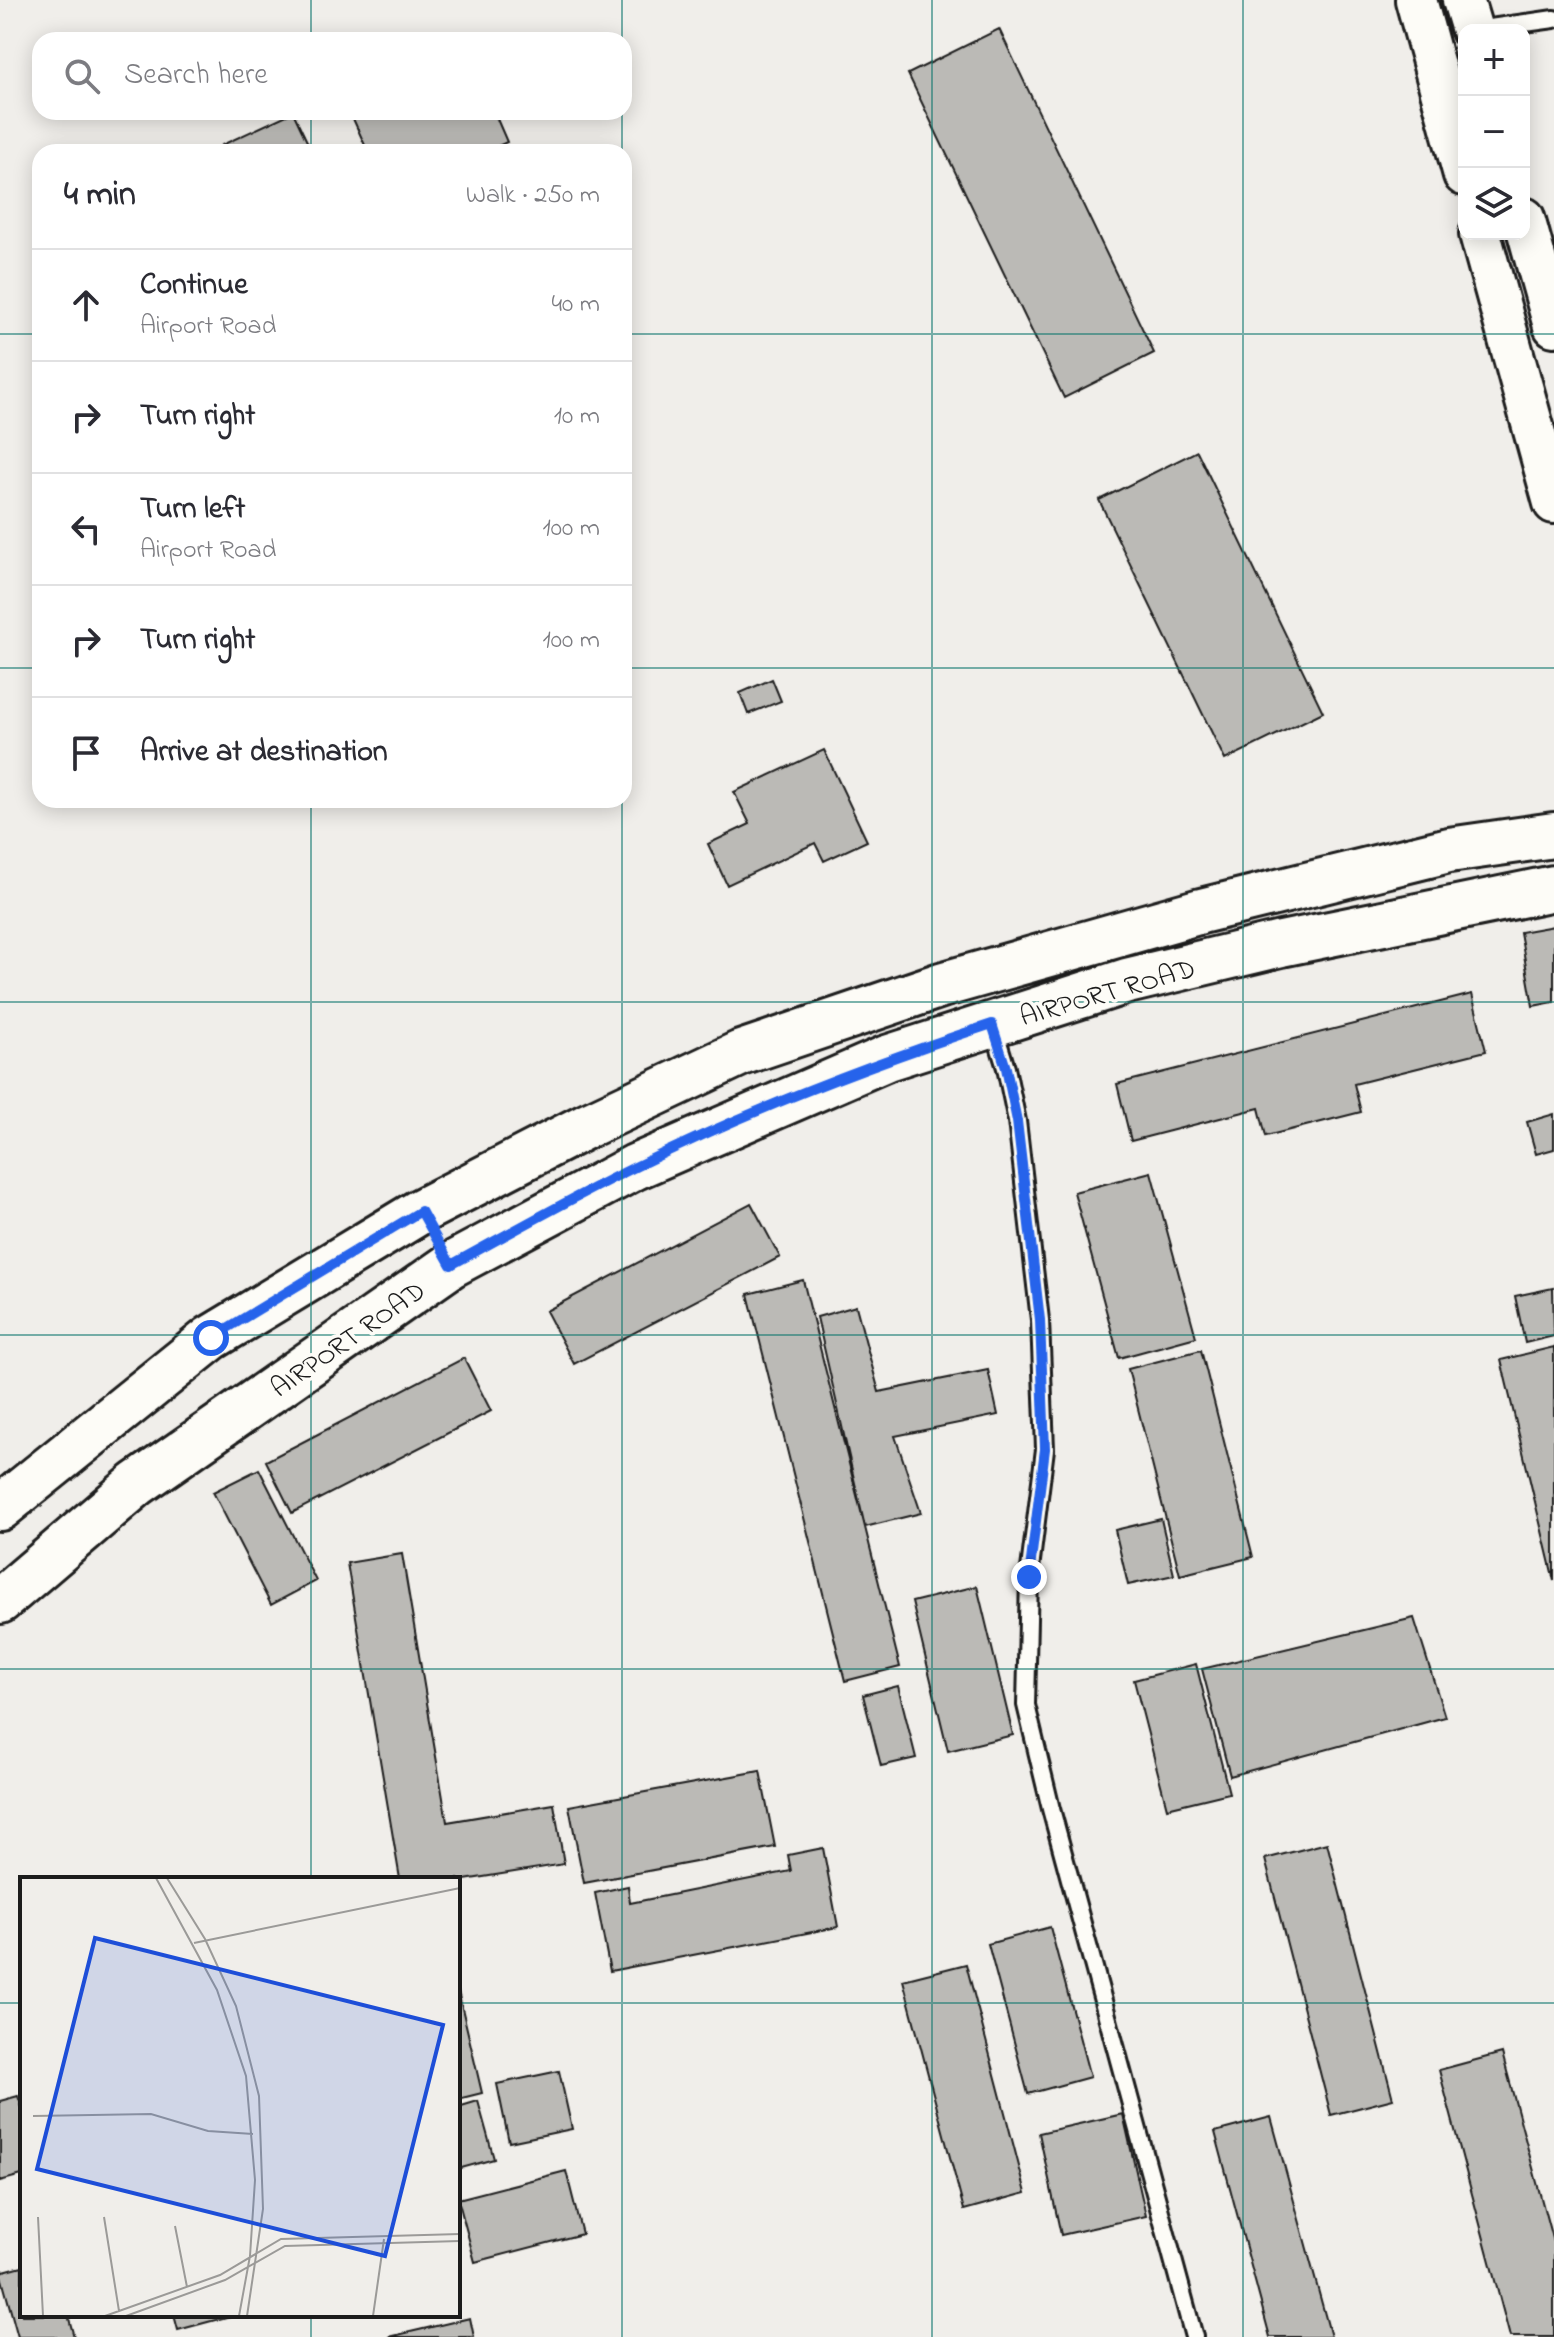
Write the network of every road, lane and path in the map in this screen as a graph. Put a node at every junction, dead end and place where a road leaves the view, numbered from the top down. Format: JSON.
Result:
{"nodes":[{"id":1,"x":1416,"y":0,"type":"edge"},
{"id":2,"x":1554,"y":19,"type":"edge"},
{"id":3,"x":1456,"y":29,"type":"edge"},
{"id":4,"x":1464,"y":168,"type":"edge"},
{"id":5,"x":1482,"y":240,"type":"edge"},
{"id":6,"x":1530,"y":240,"type":"edge"},
{"id":7,"x":1554,"y":326,"type":"edge"},
{"id":8,"x":1554,"y":503,"type":"edge"},
{"id":9,"x":1554,"y":835,"type":"edge"},
{"id":10,"x":1554,"y":888,"type":"edge"},
{"id":11,"x":992,"y":1024,"type":"junction"},
{"id":12,"x":421,"y":1211,"type":"junction"},
{"id":13,"x":451,"y":1265,"type":"junction"},
{"id":14,"x":0,"y":1508,"type":"edge"},
{"id":15,"x":0,"y":1601,"type":"edge"},
{"id":16,"x":1194,"y":2337,"type":"edge"}],
"edges":[{"from":1,"to":3,"type":"street"},
{"from":2,"to":3,"type":"lane"},
{"from":3,"to":4,"type":"street"},
{"from":5,"to":8,"type":"street"},
{"from":6,"to":7,"type":"street"},
{"from":9,"to":12,"type":"main road","name":"AIRPORT ROAD"},
{"from":10,"to":11,"type":"main road","name":"AIRPORT ROAD"},
{"from":11,"to":13,"type":"main road","name":"AIRPORT ROAD"},
{"from":11,"to":16,"type":"lane"},
{"from":12,"to":13,"type":"main road"},
{"from":12,"to":14,"type":"main road","name":"AIRPORT ROAD"},
{"from":13,"to":15,"type":"main road","name":"AIRPORT ROAD"}]}
